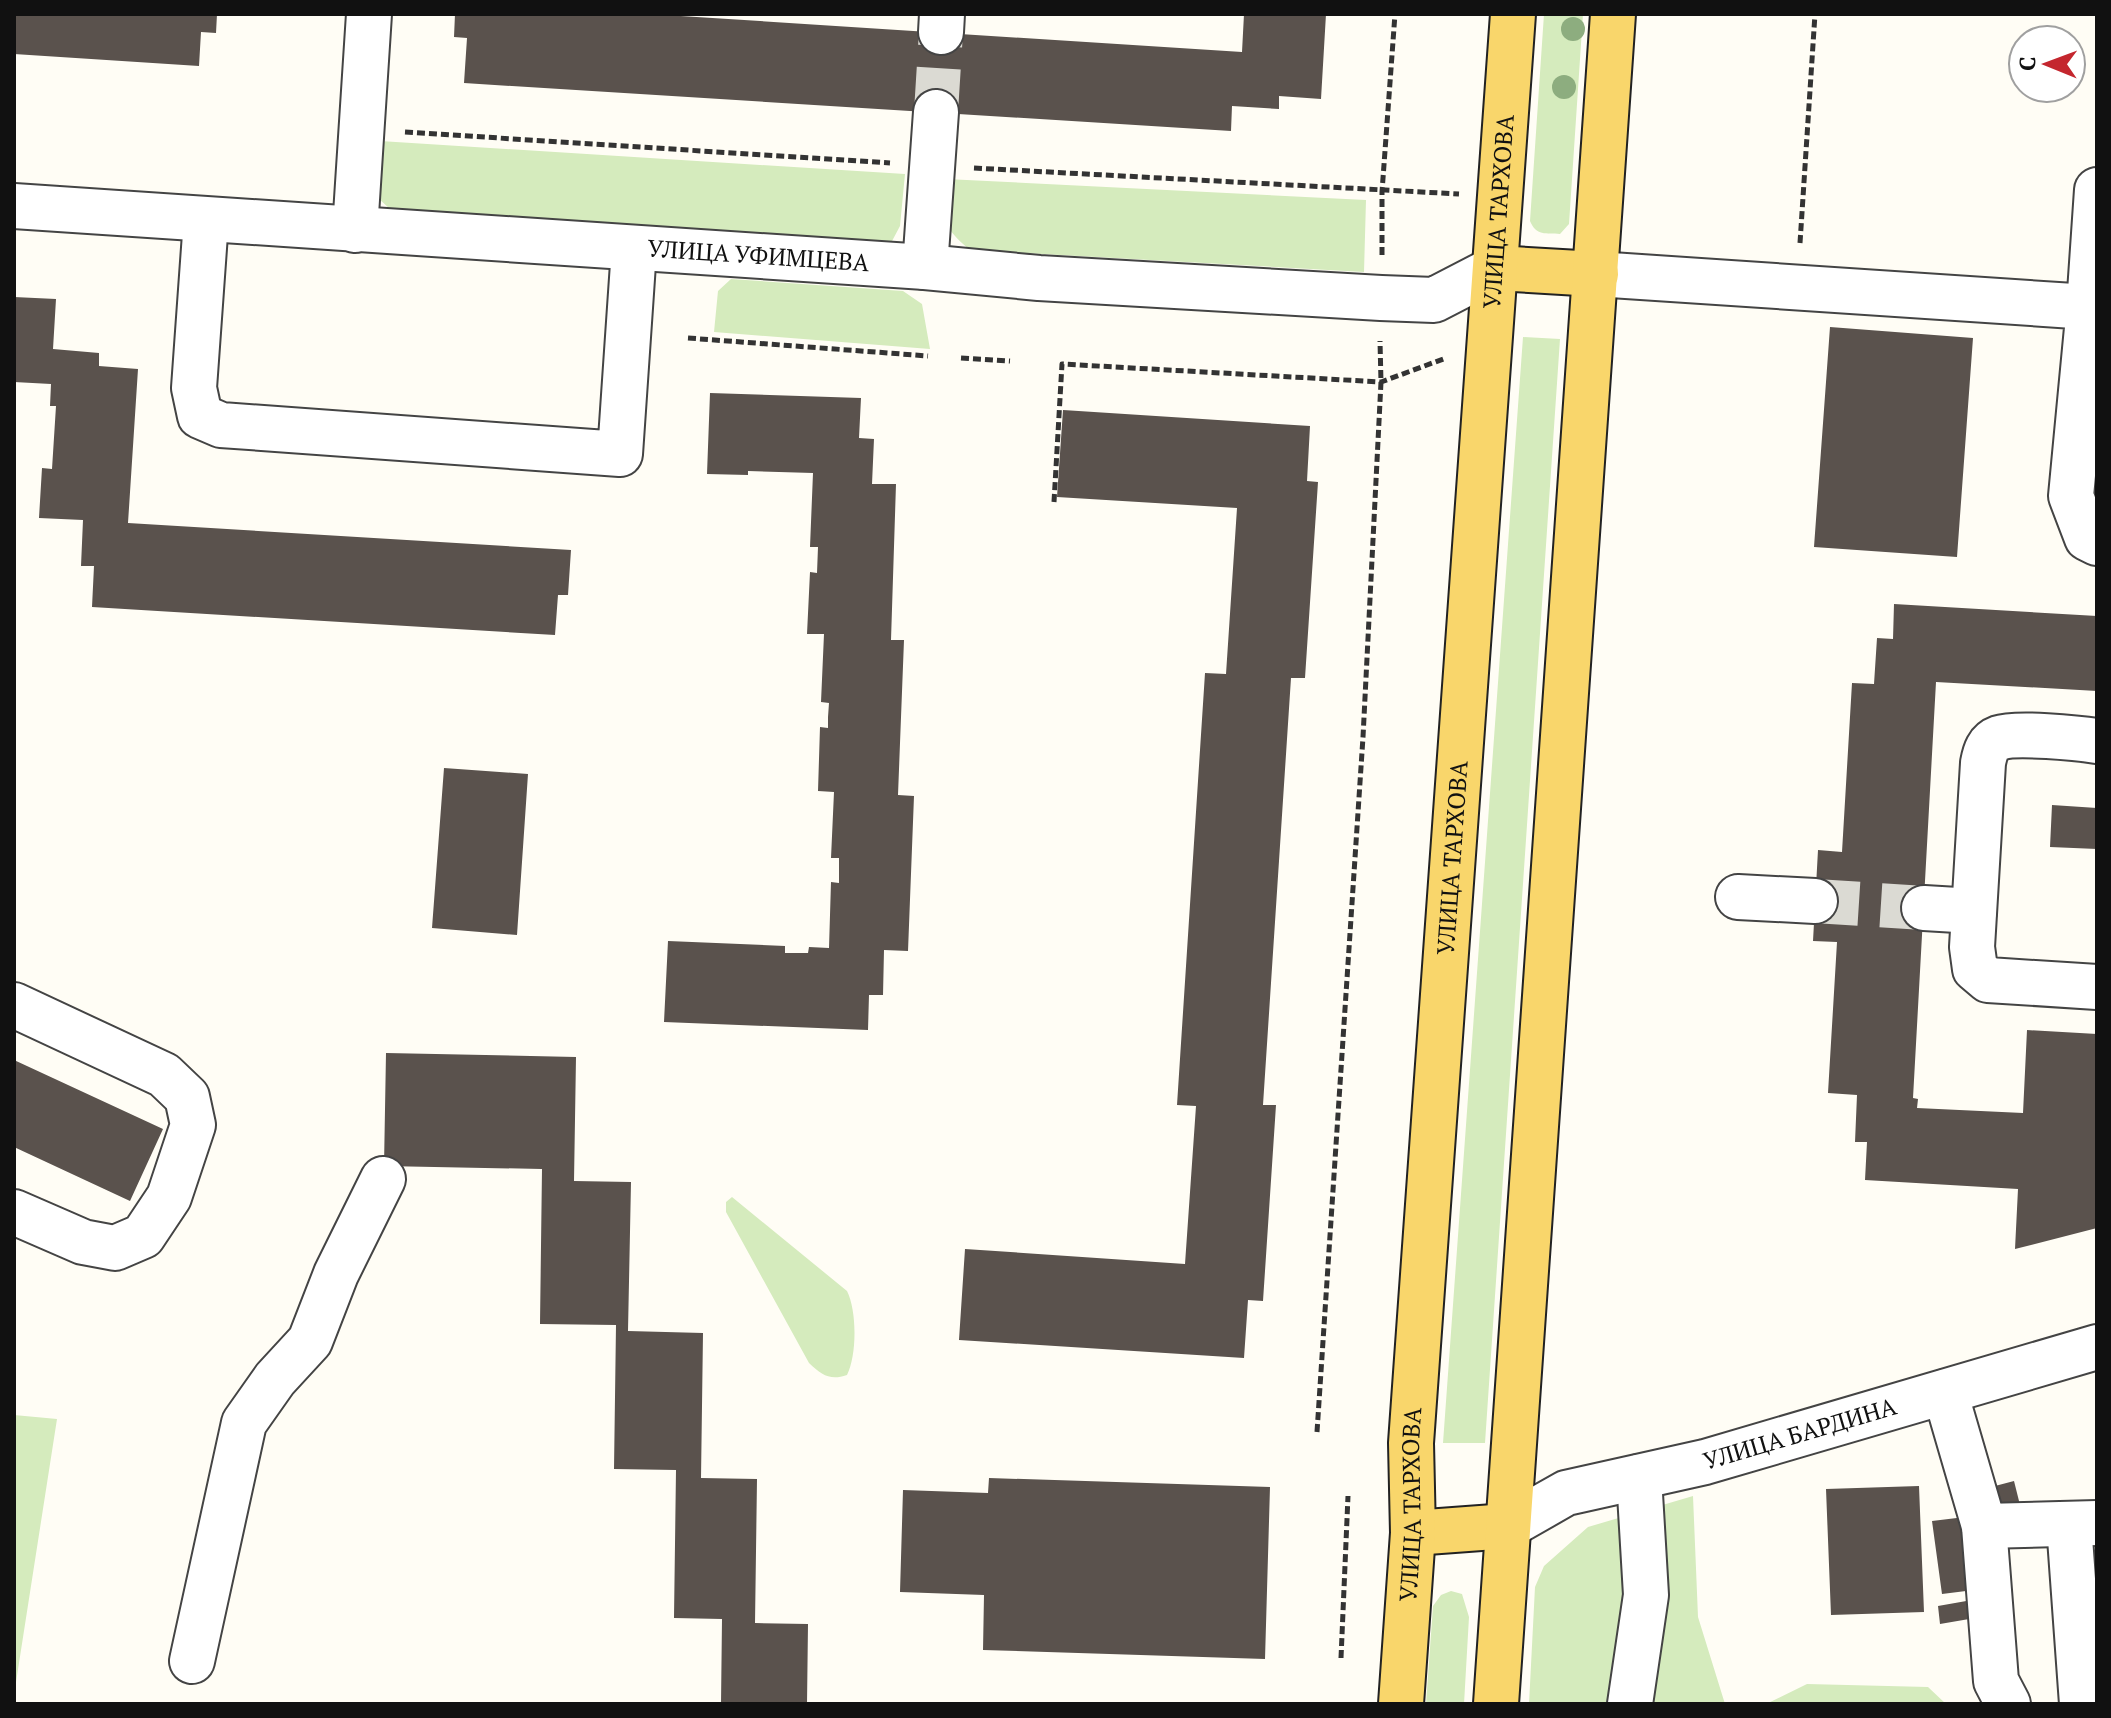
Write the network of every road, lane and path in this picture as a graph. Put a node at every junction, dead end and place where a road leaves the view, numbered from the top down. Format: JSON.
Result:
{"nodes":[{"id":1,"x":369,"y":14,"type":"edge"},
{"id":2,"x":1395,"y":14,"type":"edge"},
{"id":3,"x":1513,"y":14,"type":"edge"},
{"id":4,"x":1613,"y":14,"type":"edge"},
{"id":5,"x":1815,"y":14,"type":"edge"},
{"id":6,"x":936,"y":112,"type":"tunnel mouth"},
{"id":7,"x":400,"y":132,"type":"dead end"},
{"id":8,"x":903,"y":164,"type":"dead end"},
{"id":9,"x":972,"y":168,"type":"dead end"},
{"id":10,"x":2097,"y":190,"type":"edge"},
{"id":11,"x":1382,"y":192,"type":"junction"},
{"id":12,"x":1465,"y":194,"type":"dead end"},
{"id":13,"x":14,"y":206,"type":"edge"},
{"id":14,"x":206,"y":220,"type":"junction"},
{"id":15,"x":355,"y":230,"type":"junction"},
{"id":16,"x":634,"y":249,"type":"junction"},
{"id":17,"x":1382,"y":259,"type":"dead end"},
{"id":18,"x":925,"y":267,"type":"junction"},
{"id":19,"x":1496,"y":268,"type":"junction"},
{"id":20,"x":1596,"y":274,"type":"junction"},
{"id":21,"x":1797,"y":288,"type":"junction"},
{"id":22,"x":2089,"y":307,"type":"junction"},
{"id":23,"x":688,"y":338,"type":"dead end"},
{"id":24,"x":1380,"y":338,"type":"dead end"},
{"id":25,"x":1453,"y":355,"type":"dead end"},
{"id":26,"x":928,"y":356,"type":"dead end"},
{"id":27,"x":961,"y":358,"type":"dead end"},
{"id":28,"x":1010,"y":361,"type":"dead end"},
{"id":29,"x":1381,"y":382,"type":"junction"},
{"id":30,"x":1054,"y":502,"type":"dead end"},
{"id":31,"x":2097,"y":543,"type":"edge"},
{"id":32,"x":2097,"y":741,"type":"edge"},
{"id":33,"x":1738,"y":897,"type":"dead end"},
{"id":34,"x":1815,"y":901,"type":"tunnel mouth"},
{"id":35,"x":1924,"y":908,"type":"tunnel mouth"},
{"id":36,"x":1974,"y":911,"type":"junction"},
{"id":37,"x":2097,"y":987,"type":"edge"},
{"id":38,"x":14,"y":1005,"type":"edge"},
{"id":39,"x":383,"y":1179,"type":"dead end"},
{"id":40,"x":14,"y":1212,"type":"edge"},
{"id":41,"x":2097,"y":1347,"type":"edge"},
{"id":42,"x":1945,"y":1392,"type":"junction"},
{"id":43,"x":1317,"y":1432,"type":"dead end"},
{"id":44,"x":1639,"y":1477,"type":"junction"},
{"id":45,"x":1348,"y":1496,"type":"dead end"},
{"id":46,"x":2083,"y":1523,"type":"edge"},
{"id":47,"x":1508,"y":1526,"type":"junction"},
{"id":48,"x":1984,"y":1526,"type":"junction"},
{"id":49,"x":1413,"y":1533,"type":"junction"},
{"id":50,"x":1341,"y":1658,"type":"dead end"},
{"id":51,"x":192,"y":1661,"type":"dead end"},
{"id":52,"x":1401,"y":1704,"type":"edge"},
{"id":53,"x":1496,"y":1704,"type":"edge"},
{"id":54,"x":1630,"y":1704,"type":"edge"},
{"id":55,"x":2008,"y":1704,"type":"edge"},
{"id":56,"x":2082,"y":1704,"type":"edge"}],
"edges":[{"from":1,"to":15,"type":"street"},
{"from":2,"to":11,"type":"path"},
{"from":3,"to":19,"type":"main road","name":"УЛИЦА ТАРХОВА"},
{"from":4,"to":20,"type":"main road"},
{"from":5,"to":21,"type":"path"},
{"from":6,"to":18,"type":"street"},
{"from":7,"to":8,"type":"path"},
{"from":9,"to":11,"type":"path"},
{"from":10,"to":22,"type":"street"},
{"from":11,"to":12,"type":"path"},
{"from":11,"to":17,"type":"path"},
{"from":13,"to":14,"type":"street","name":"УЛИЦА УФИМЦЕВА"},
{"from":14,"to":15,"type":"street","name":"УЛИЦА УФИМЦЕВА"},
{"from":14,"to":16,"type":"street"},
{"from":15,"to":16,"type":"street","name":"УЛИЦА УФИМЦЕВА"},
{"from":16,"to":18,"type":"street","name":"УЛИЦА УФИМЦЕВА"},
{"from":18,"to":19,"type":"street","name":"УЛИЦА УФИМЦЕВА"},
{"from":19,"to":20,"type":"main road"},
{"from":19,"to":49,"type":"main road","name":"УЛИЦА ТАРХОВА"},
{"from":20,"to":21,"type":"street"},
{"from":20,"to":47,"type":"main road"},
{"from":21,"to":22,"type":"street"},
{"from":22,"to":31,"type":"street"},
{"from":23,"to":26,"type":"path"},
{"from":24,"to":29,"type":"path"},
{"from":25,"to":29,"type":"path"},
{"from":27,"to":28,"type":"path"},
{"from":29,"to":30,"type":"path"},
{"from":29,"to":43,"type":"path"},
{"from":32,"to":36,"type":"street"},
{"from":33,"to":34,"type":"street"},
{"from":35,"to":36,"type":"street"},
{"from":36,"to":37,"type":"street"},
{"from":38,"to":40,"type":"street"},
{"from":39,"to":51,"type":"street"},
{"from":41,"to":42,"type":"street","name":"УЛИЦА БАРДИНА"},
{"from":42,"to":44,"type":"street","name":"УЛИЦА БАРДИНА"},
{"from":42,"to":48,"type":"street"},
{"from":44,"to":47,"type":"street","name":"УЛИЦА БАРДИНА"},
{"from":44,"to":54,"type":"street"},
{"from":45,"to":50,"type":"path"},
{"from":46,"to":48,"type":"street"},
{"from":46,"to":56,"type":"street"},
{"from":47,"to":49,"type":"main road"},
{"from":47,"to":53,"type":"main road"},
{"from":48,"to":55,"type":"street"},
{"from":49,"to":52,"type":"main road","name":"УЛИЦА ТАРХОВА"}]}
